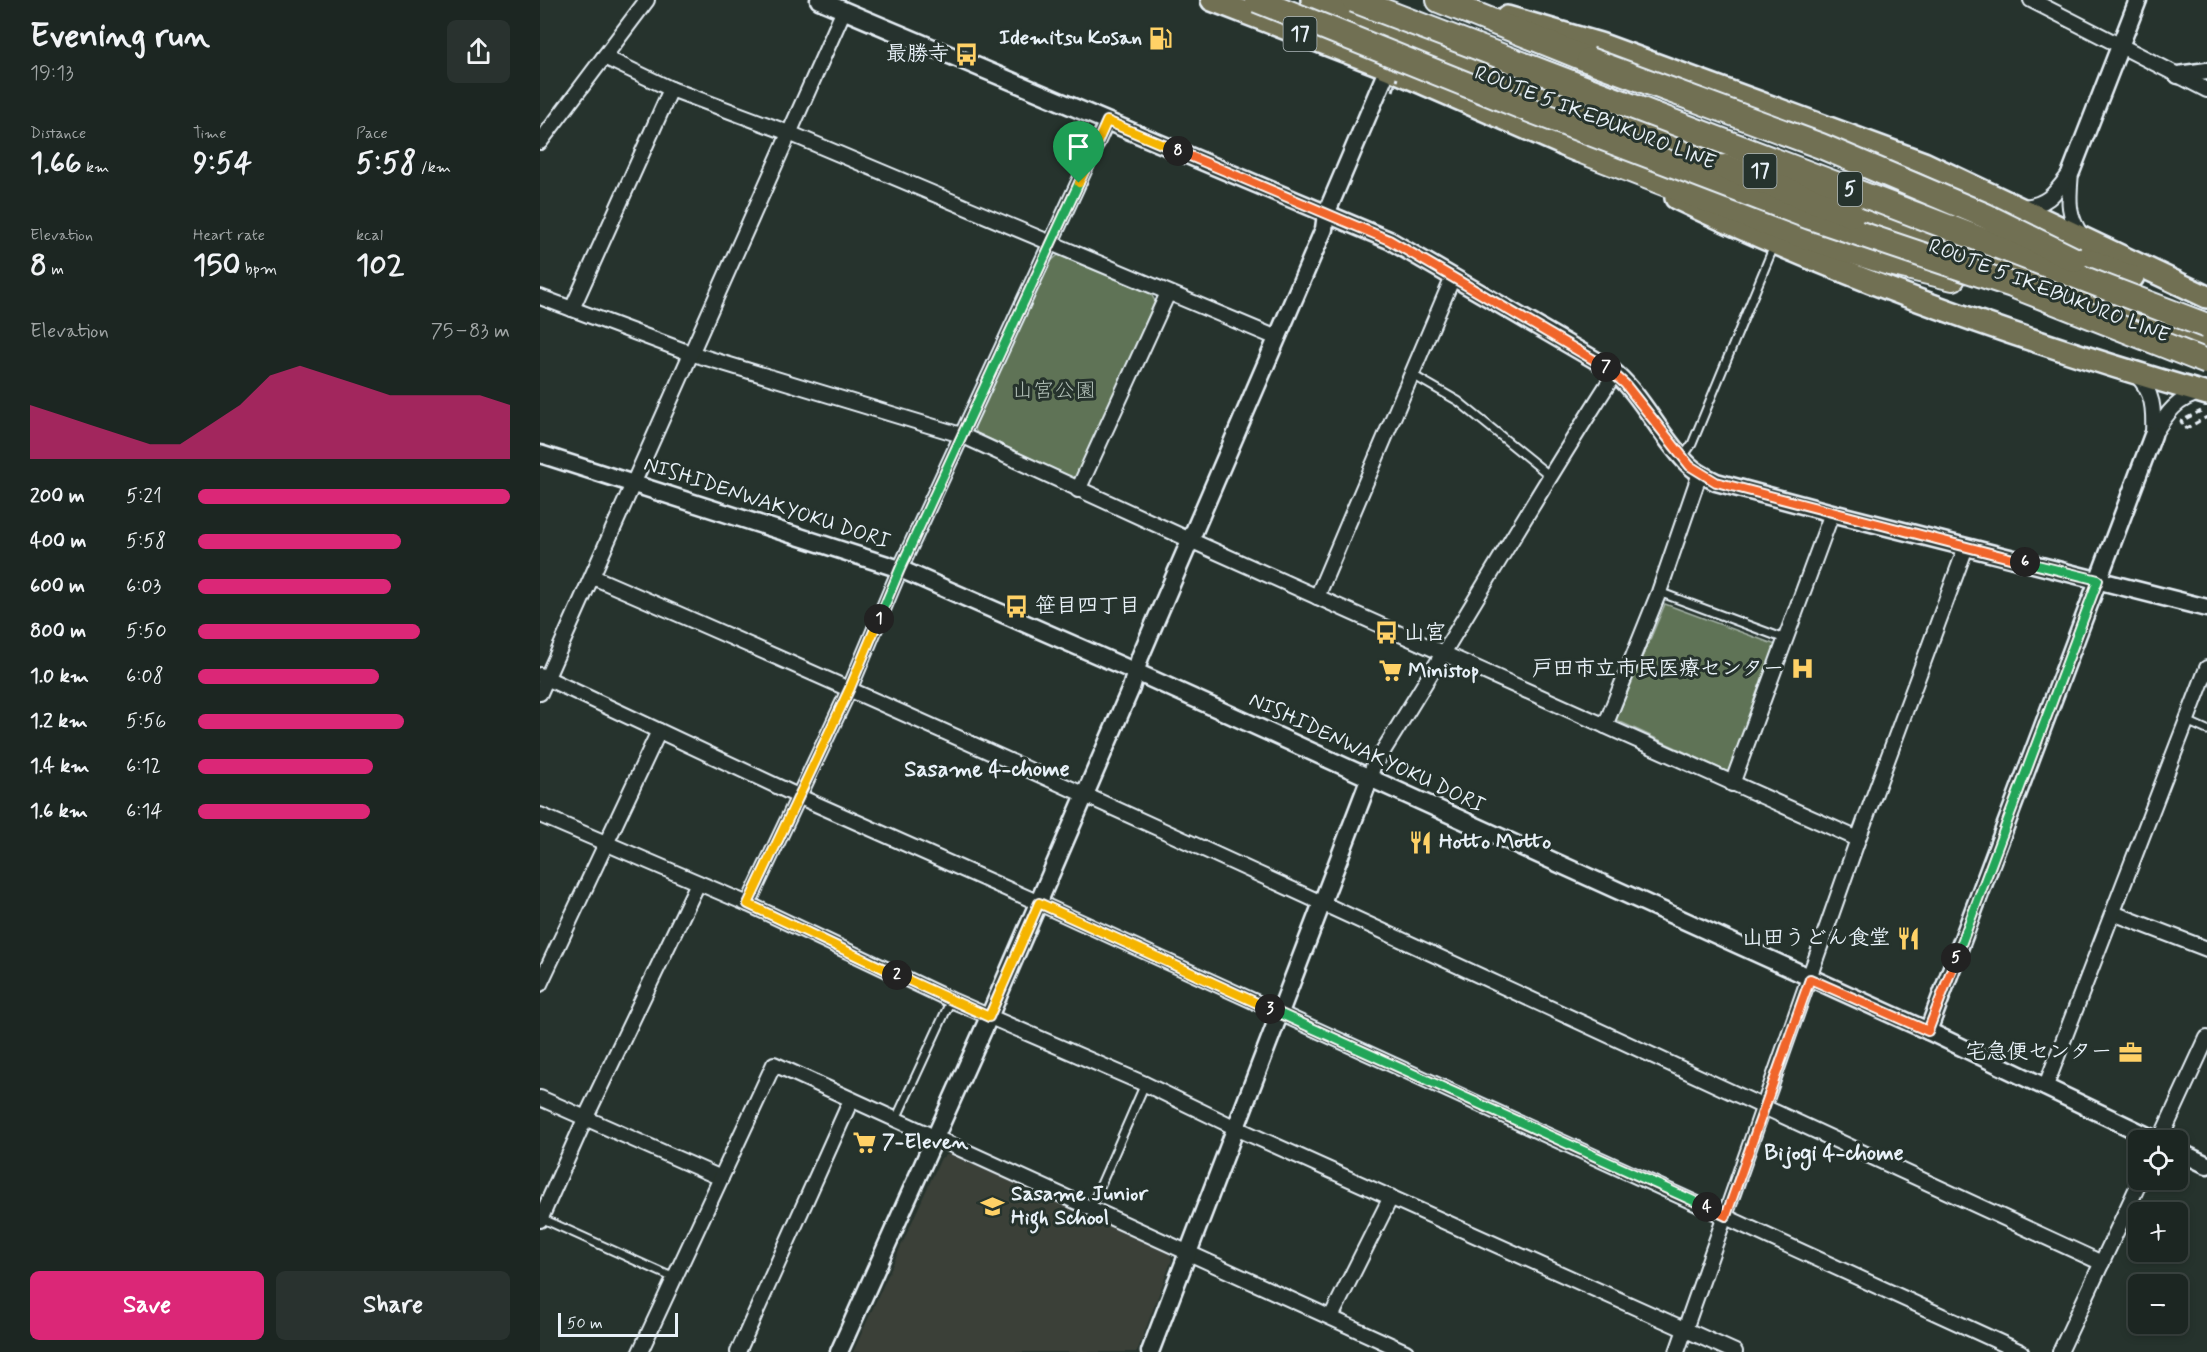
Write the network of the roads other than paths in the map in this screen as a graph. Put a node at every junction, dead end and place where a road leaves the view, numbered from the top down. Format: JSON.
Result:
{"nodes":[{"id":1,"x":647,"y":0,"type":"edge"},
{"id":2,"x":819,"y":0,"type":"edge"},
{"id":3,"x":1212,"y":0,"type":"edge"},
{"id":4,"x":1257,"y":0,"type":"edge"},
{"id":5,"x":1285,"y":0,"type":"edge"},
{"id":6,"x":1312,"y":0,"type":"edge"},
{"id":7,"x":1334,"y":0,"type":"edge"},
{"id":8,"x":1354,"y":0,"type":"edge"},
{"id":9,"x":1390,"y":0,"type":"edge"},
{"id":10,"x":1439,"y":0,"type":"edge"},
{"id":11,"x":1448,"y":0,"type":"edge"},
{"id":12,"x":2031,"y":0,"type":"edge"},
{"id":13,"x":2138,"y":0,"type":"edge"},
{"id":14,"x":844,"y":10,"type":"junction"},
{"id":15,"x":2120,"y":45,"type":"junction"},
{"id":16,"x":604,"y":57,"type":"junction"},
{"id":17,"x":1388,"y":68,"type":"junction"},
{"id":18,"x":2207,"y":71,"type":"edge"},
{"id":19,"x":2178,"y":75,"type":"junction"},
{"id":20,"x":671,"y":88,"type":"junction"},
{"id":21,"x":2207,"y":90,"type":"edge"},
{"id":22,"x":1555,"y":94,"type":"junction"},
{"id":23,"x":1107,"y":121,"type":"junction"},
{"id":24,"x":789,"y":133,"type":"junction"},
{"id":25,"x":540,"y":142,"type":"edge"},
{"id":26,"x":1564,"y":144,"type":"junction"},
{"id":27,"x":2071,"y":172,"type":"junction"},
{"id":28,"x":2015,"y":207,"type":"junction"},
{"id":29,"x":1326,"y":214,"type":"junction"},
{"id":30,"x":1937,"y":228,"type":"junction"},
{"id":31,"x":1051,"y":244,"type":"junction"},
{"id":32,"x":1775,"y":245,"type":"junction"},
{"id":33,"x":1852,"y":247,"type":"junction"},
{"id":34,"x":2080,"y":250,"type":"junction"},
{"id":35,"x":1453,"y":277,"type":"junction"},
{"id":36,"x":2041,"y":283,"type":"junction"},
{"id":37,"x":1168,"y":293,"type":"junction"},
{"id":38,"x":2199,"y":294,"type":"edge"},
{"id":39,"x":540,"y":297,"type":"edge"},
{"id":40,"x":572,"y":309,"type":"junction"},
{"id":41,"x":2207,"y":313,"type":"edge"},
{"id":42,"x":2207,"y":326,"type":"edge"},
{"id":43,"x":2207,"y":331,"type":"edge"},
{"id":44,"x":1277,"y":338,"type":"junction"},
{"id":45,"x":2207,"y":349,"type":"edge"},
{"id":46,"x":690,"y":353,"type":"junction"},
{"id":47,"x":2207,"y":363,"type":"edge"},
{"id":48,"x":2131,"y":371,"type":"junction"},
{"id":49,"x":2207,"y":371,"type":"edge"},
{"id":50,"x":1615,"y":373,"type":"junction"},
{"id":51,"x":1411,"y":374,"type":"junction"},
{"id":52,"x":2206,"y":398,"type":"edge"},
{"id":53,"x":961,"y":435,"type":"junction"},
{"id":54,"x":2153,"y":435,"type":"junction"},
{"id":55,"x":540,"y":454,"type":"edge"},
{"id":56,"x":1682,"y":458,"type":"junction"},
{"id":57,"x":1700,"y":473,"type":"junction"},
{"id":58,"x":1549,"y":475,"type":"junction"},
{"id":59,"x":634,"y":484,"type":"junction"},
{"id":60,"x":1078,"y":490,"type":"junction"},
{"id":61,"x":1832,"y":513,"type":"junction"},
{"id":62,"x":1190,"y":540,"type":"junction"},
{"id":63,"x":1966,"y":547,"type":"junction"},
{"id":64,"x":900,"y":569,"type":"junction"},
{"id":65,"x":593,"y":577,"type":"junction"},
{"id":66,"x":2098,"y":580,"type":"junction"},
{"id":67,"x":1659,"y":592,"type":"junction"},
{"id":68,"x":1317,"y":597,"type":"junction"},
{"id":69,"x":2207,"y":608,"type":"edge"},
{"id":70,"x":1785,"y":639,"type":"junction"},
{"id":71,"x":1445,"y":654,"type":"junction"},
{"id":72,"x":2207,"y":668,"type":"edge"},
{"id":73,"x":1136,"y":672,"type":"junction"},
{"id":74,"x":543,"y":677,"type":"edge"},
{"id":75,"x":850,"y":688,"type":"junction"},
{"id":76,"x":540,"y":693,"type":"edge"},
{"id":77,"x":2187,"y":721,"type":"junction"},
{"id":78,"x":1605,"y":726,"type":"junction"},
{"id":79,"x":2207,"y":730,"type":"edge"},
{"id":80,"x":660,"y":731,"type":"junction"},
{"id":81,"x":1369,"y":780,"type":"junction"},
{"id":82,"x":1732,"y":784,"type":"junction"},
{"id":83,"x":1085,"y":794,"type":"junction"},
{"id":84,"x":800,"y":797,"type":"junction"},
{"id":85,"x":540,"y":815,"type":"edge"},
{"id":86,"x":1858,"y":838,"type":"junction"},
{"id":87,"x":607,"y":844,"type":"junction"},
{"id":88,"x":698,"y":883,"type":"junction"},
{"id":89,"x":1322,"y":901,"type":"junction"},
{"id":90,"x":1039,"y":903,"type":"junction"},
{"id":91,"x":748,"y":904,"type":"junction"},
{"id":92,"x":2113,"y":914,"type":"junction"},
{"id":93,"x":2207,"y":949,"type":"edge"},
{"id":94,"x":1810,"y":979,"type":"junction"},
{"id":95,"x":540,"y":984,"type":"edge"},
{"id":96,"x":951,"y":1000,"type":"junction"},
{"id":97,"x":1279,"y":1013,"type":"junction"},
{"id":98,"x":989,"y":1017,"type":"junction"},
{"id":99,"x":1928,"y":1031,"type":"junction"},
{"id":100,"x":2207,"y":1038,"type":"edge"},
{"id":101,"x":1145,"y":1084,"type":"junction"},
{"id":102,"x":2045,"y":1088,"type":"junction"},
{"id":103,"x":540,"y":1098,"type":"edge"},
{"id":104,"x":851,"y":1100,"type":"junction"},
{"id":105,"x":1764,"y":1108,"type":"junction"},
{"id":106,"x":585,"y":1119,"type":"junction"},
{"id":107,"x":896,"y":1119,"type":"junction"},
{"id":108,"x":1236,"y":1128,"type":"junction"},
{"id":109,"x":2136,"y":1130,"type":"edge"},
{"id":110,"x":2163,"y":1130,"type":"edge"},
{"id":111,"x":935,"y":1138,"type":"junction"},
{"id":112,"x":2188,"y":1156,"type":"edge"},
{"id":113,"x":2207,"y":1165,"type":"edge"},
{"id":114,"x":721,"y":1178,"type":"junction"},
{"id":115,"x":2136,"y":1190,"type":"edge"},
{"id":116,"x":1391,"y":1197,"type":"junction"},
{"id":117,"x":1090,"y":1207,"type":"junction"},
{"id":118,"x":1726,"y":1216,"type":"junction"},
{"id":119,"x":540,"y":1219,"type":"edge"},
{"id":120,"x":1188,"y":1251,"type":"junction"},
{"id":121,"x":2102,"y":1263,"type":"junction"},
{"id":122,"x":674,"y":1278,"type":"junction"},
{"id":123,"x":1331,"y":1317,"type":"junction"},
{"id":124,"x":1685,"y":1329,"type":"junction"},
{"id":125,"x":640,"y":1352,"type":"edge"},
{"id":126,"x":738,"y":1352,"type":"edge"},
{"id":127,"x":839,"y":1352,"type":"edge"},
{"id":128,"x":1150,"y":1352,"type":"edge"},
{"id":129,"x":1406,"y":1352,"type":"edge"},
{"id":130,"x":1677,"y":1352,"type":"edge"},
{"id":131,"x":1735,"y":1352,"type":"edge"},
{"id":132,"x":2021,"y":1352,"type":"edge"},
{"id":133,"x":2060,"y":1352,"type":"edge"}],
"edges":[{"from":1,"to":16,"type":"street"},
{"from":2,"to":14,"type":"street"},
{"from":3,"to":17,"type":"highway","number":"17"},
{"from":4,"to":47,"type":"highway","bridge":true},
{"from":5,"to":45,"type":"highway","name":"ROUTE 5 IKEBUKURO LINE","number":"5","bridge":true},
{"from":6,"to":22,"type":"highway","number":"17"},
{"from":7,"to":30,"type":"highway","number":"17"},
{"from":8,"to":42,"type":"highway","name":"ROUTE 5 IKEBUKURO LINE","number":"5","bridge":true},
{"from":9,"to":34,"type":"highway","bridge":true},
{"from":10,"to":34,"type":"highway","bridge":true},
{"from":11,"to":28,"type":"highway"},
{"from":12,"to":15,"type":"street"},
{"from":13,"to":15,"type":"street"},
{"from":14,"to":23,"type":"street"},
{"from":14,"to":24,"type":"street"},
{"from":15,"to":19,"type":"street"},
{"from":15,"to":27,"type":"street"},
{"from":16,"to":20,"type":"street"},
{"from":16,"to":25,"type":"street"},
{"from":17,"to":26,"type":"highway","number":"17"},
{"from":17,"to":29,"type":"street"},
{"from":18,"to":19,"type":"street"},
{"from":19,"to":21,"type":"street"},
{"from":20,"to":24,"type":"street"},
{"from":20,"to":40,"type":"street"},
{"from":22,"to":33,"type":"highway"},
{"from":22,"to":36,"type":"highway","number":"17"},
{"from":23,"to":29,"type":"street"},
{"from":23,"to":31,"type":"street"},
{"from":24,"to":31,"type":"street"},
{"from":24,"to":46,"type":"street"},
{"from":26,"to":32,"type":"highway","number":"17"},
{"from":26,"to":33,"type":"highway"},
{"from":27,"to":28,"type":"street"},
{"from":27,"to":34,"type":"street"},
{"from":28,"to":34,"type":"highway"},
{"from":29,"to":35,"type":"street"},
{"from":29,"to":44,"type":"street"},
{"from":30,"to":38,"type":"highway"},
{"from":30,"to":43,"type":"highway","number":"17"},
{"from":31,"to":37,"type":"street"},
{"from":31,"to":53,"type":"street"},
{"from":32,"to":48,"type":"highway","number":"17"},
{"from":32,"to":56,"type":"lane"},
{"from":33,"to":47,"type":"highway","bridge":true},
{"from":34,"to":38,"type":"highway"},
{"from":34,"to":41,"type":"highway"},
{"from":35,"to":50,"type":"street"},
{"from":35,"to":51,"type":"street"},
{"from":36,"to":45,"type":"highway","number":"17"},
{"from":36,"to":49,"type":"highway","number":"17"},
{"from":37,"to":44,"type":"street"},
{"from":37,"to":60,"type":"street"},
{"from":39,"to":40,"type":"street"},
{"from":40,"to":46,"type":"street"},
{"from":44,"to":62,"type":"street"},
{"from":46,"to":53,"type":"street"},
{"from":46,"to":59,"type":"street"},
{"from":48,"to":52,"type":"highway","number":"17"},
{"from":48,"to":54,"type":"street"},
{"from":50,"to":56,"type":"street"},
{"from":50,"to":58,"type":"street"},
{"from":51,"to":58,"type":"lane"},
{"from":51,"to":68,"type":"street"},
{"from":52,"to":54,"type":"street"},
{"from":53,"to":60,"type":"street"},
{"from":53,"to":64,"type":"street"},
{"from":54,"to":66,"type":"street"},
{"from":55,"to":59,"type":"street","name":"NISHIDENWAKYOKU DORI"},
{"from":56,"to":57,"type":"street"},
{"from":57,"to":61,"type":"street"},
{"from":57,"to":67,"type":"street"},
{"from":58,"to":71,"type":"street"},
{"from":59,"to":64,"type":"street","name":"NISHIDENWAKYOKU DORI"},
{"from":59,"to":65,"type":"street"},
{"from":60,"to":62,"type":"street"},
{"from":61,"to":63,"type":"street"},
{"from":61,"to":70,"type":"street"},
{"from":62,"to":68,"type":"street"},
{"from":62,"to":73,"type":"street"},
{"from":63,"to":66,"type":"street"},
{"from":63,"to":86,"type":"street"},
{"from":64,"to":73,"type":"street","name":"NISHIDENWAKYOKU DORI"},
{"from":64,"to":75,"type":"street"},
{"from":65,"to":74,"type":"street"},
{"from":65,"to":75,"type":"street"},
{"from":66,"to":69,"type":"street"},
{"from":66,"to":99,"type":"street"},
{"from":67,"to":70,"type":"lane"},
{"from":67,"to":78,"type":"street"},
{"from":68,"to":71,"type":"street"},
{"from":70,"to":82,"type":"street"},
{"from":71,"to":78,"type":"street"},
{"from":71,"to":81,"type":"street"},
{"from":72,"to":77,"type":"street"},
{"from":73,"to":81,"type":"street","name":"NISHIDENWAKYOKU DORI"},
{"from":73,"to":83,"type":"street"},
{"from":74,"to":76,"type":"street"},
{"from":74,"to":80,"type":"street"},
{"from":75,"to":83,"type":"street"},
{"from":75,"to":84,"type":"street"},
{"from":77,"to":79,"type":"lane"},
{"from":77,"to":92,"type":"street"},
{"from":78,"to":82,"type":"street"},
{"from":80,"to":84,"type":"street"},
{"from":80,"to":87,"type":"street"},
{"from":81,"to":89,"type":"street"},
{"from":81,"to":94,"type":"street","name":"NISHIDENWAKYOKU DORI"},
{"from":82,"to":86,"type":"street"},
{"from":83,"to":89,"type":"street"},
{"from":83,"to":90,"type":"street"},
{"from":84,"to":90,"type":"street"},
{"from":84,"to":91,"type":"street"},
{"from":85,"to":87,"type":"street"},
{"from":86,"to":94,"type":"street"},
{"from":87,"to":88,"type":"street"},
{"from":87,"to":95,"type":"street"},
{"from":88,"to":91,"type":"street"},
{"from":88,"to":106,"type":"street"},
{"from":89,"to":97,"type":"street"},
{"from":89,"to":105,"type":"street"},
{"from":90,"to":97,"type":"street"},
{"from":90,"to":98,"type":"street"},
{"from":91,"to":96,"type":"street"},
{"from":92,"to":93,"type":"street"},
{"from":92,"to":102,"type":"street"},
{"from":94,"to":99,"type":"street","name":"NISHIDENWAKYOKU DORI"},
{"from":94,"to":105,"type":"street"},
{"from":96,"to":98,"type":"street"},
{"from":96,"to":107,"type":"lane"},
{"from":97,"to":108,"type":"street"},
{"from":97,"to":118,"type":"street"},
{"from":98,"to":101,"type":"street"},
{"from":98,"to":111,"type":"street"},
{"from":99,"to":102,"type":"street","name":"NISHIDENWAKYOKU DORI"},
{"from":100,"to":110,"type":"street"},
{"from":101,"to":108,"type":"street"},
{"from":101,"to":117,"type":"lane"},
{"from":102,"to":109,"type":"street","name":"NISHIDENWAKYOKU DORI"},
{"from":103,"to":106,"type":"street"},
{"from":104,"to":107,"type":"street"},
{"from":104,"to":114,"type":"street"},
{"from":104,"to":126,"type":"street"},
{"from":105,"to":118,"type":"street"},
{"from":105,"to":121,"type":"street"},
{"from":106,"to":114,"type":"street"},
{"from":106,"to":119,"type":"street"},
{"from":107,"to":111,"type":"street"},
{"from":108,"to":116,"type":"street"},
{"from":108,"to":120,"type":"street"},
{"from":111,"to":117,"type":"street"},
{"from":111,"to":127,"type":"street"},
{"from":112,"to":113,"type":"street"},
{"from":114,"to":122,"type":"street"},
{"from":115,"to":121,"type":"street"},
{"from":116,"to":123,"type":"street"},
{"from":116,"to":124,"type":"street"},
{"from":117,"to":120,"type":"street"},
{"from":118,"to":124,"type":"street"},
{"from":118,"to":132,"type":"street"},
{"from":119,"to":122,"type":"lane"},
{"from":120,"to":123,"type":"street"},
{"from":120,"to":128,"type":"street"},
{"from":121,"to":133,"type":"street"},
{"from":122,"to":125,"type":"street"},
{"from":123,"to":129,"type":"street"},
{"from":124,"to":130,"type":"street"},
{"from":124,"to":131,"type":"street"}]}
